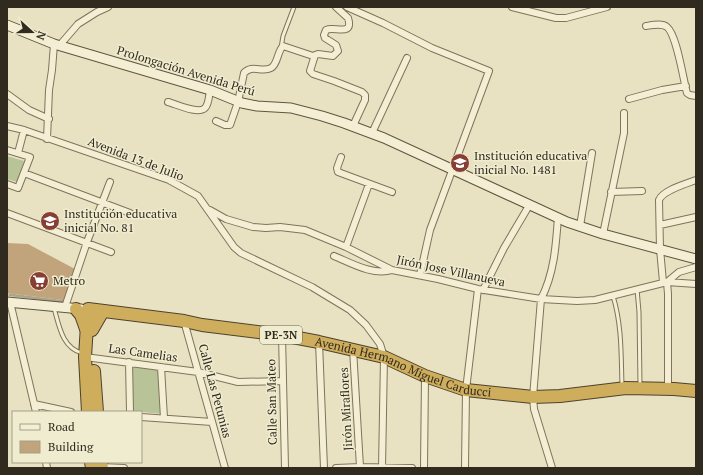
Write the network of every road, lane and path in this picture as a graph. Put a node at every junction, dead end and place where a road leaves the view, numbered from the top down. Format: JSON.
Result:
{"nodes":[{"id":1,"x":108,"y":7,"type":"edge"},
{"id":2,"x":294,"y":7,"type":"edge"},
{"id":3,"x":336,"y":7,"type":"edge"},
{"id":4,"x":347,"y":7,"type":"edge"},
{"id":5,"x":512,"y":7,"type":"edge"},
{"id":6,"x":607,"y":7,"type":"edge"},
{"id":7,"x":98,"y":10,"type":"edge"},
{"id":8,"x":7,"y":25,"type":"edge"},
{"id":9,"x":646,"y":26,"type":"dead end"},
{"id":10,"x":56,"y":45,"type":"junction"},
{"id":11,"x":281,"y":48,"type":"junction"},
{"id":12,"x":314,"y":56,"type":"junction"},
{"id":13,"x":407,"y":58,"type":"dead end"},
{"id":14,"x":686,"y":86,"type":"junction"},
{"id":15,"x":210,"y":90,"type":"junction"},
{"id":16,"x":7,"y":94,"type":"edge"},
{"id":17,"x":696,"y":96,"type":"edge"},
{"id":18,"x":629,"y":99,"type":"dead end"},
{"id":19,"x":168,"y":102,"type":"dead end"},
{"id":20,"x":238,"y":102,"type":"junction"},
{"id":21,"x":624,"y":113,"type":"dead end"},
{"id":22,"x":49,"y":119,"type":"junction"},
{"id":23,"x":216,"y":121,"type":"dead end"},
{"id":24,"x":7,"y":126,"type":"edge"},
{"id":25,"x":354,"y":126,"type":"junction"},
{"id":26,"x":24,"y":130,"type":"junction"},
{"id":27,"x":372,"y":133,"type":"junction"},
{"id":28,"x":47,"y":138,"type":"junction"},
{"id":29,"x":7,"y":150,"type":"edge"},
{"id":30,"x":18,"y":153,"type":"junction"},
{"id":31,"x":592,"y":153,"type":"dead end"},
{"id":32,"x":341,"y":157,"type":"dead end"},
{"id":33,"x":453,"y":170,"type":"junction"},
{"id":34,"x":24,"y":173,"type":"junction"},
{"id":35,"x":696,"y":180,"type":"edge"},
{"id":36,"x":110,"y":182,"type":"dead end"},
{"id":37,"x":7,"y":184,"type":"edge"},
{"id":38,"x":369,"y":184,"type":"junction"},
{"id":39,"x":642,"y":191,"type":"dead end"},
{"id":40,"x":392,"y":192,"type":"dead end"},
{"id":41,"x":611,"y":192,"type":"junction"},
{"id":42,"x":101,"y":203,"type":"junction"},
{"id":43,"x":530,"y":204,"type":"junction"},
{"id":44,"x":207,"y":209,"type":"junction"},
{"id":45,"x":7,"y":213,"type":"edge"},
{"id":46,"x":130,"y":213,"type":"dead end"},
{"id":47,"x":558,"y":217,"type":"junction"},
{"id":48,"x":696,"y":217,"type":"edge"},
{"id":49,"x":660,"y":225,"type":"junction"},
{"id":50,"x":580,"y":226,"type":"junction"},
{"id":51,"x":603,"y":234,"type":"junction"},
{"id":52,"x":86,"y":242,"type":"junction"},
{"id":53,"x":346,"y":247,"type":"junction"},
{"id":54,"x":660,"y":249,"type":"junction"},
{"id":55,"x":110,"y":252,"type":"dead end"},
{"id":56,"x":334,"y":256,"type":"dead end"},
{"id":57,"x":696,"y":260,"type":"edge"},
{"id":58,"x":696,"y":267,"type":"edge"},
{"id":59,"x":392,"y":270,"type":"junction"},
{"id":60,"x":420,"y":275,"type":"junction"},
{"id":61,"x":665,"y":282,"type":"junction"},
{"id":62,"x":696,"y":284,"type":"edge"},
{"id":63,"x":481,"y":289,"type":"junction"},
{"id":64,"x":636,"y":289,"type":"junction"},
{"id":65,"x":613,"y":296,"type":"junction"},
{"id":66,"x":540,"y":299,"type":"junction"},
{"id":67,"x":9,"y":302,"type":"edge"},
{"id":68,"x":54,"y":306,"type":"junction"},
{"id":69,"x":70,"y":308,"type":"junction"},
{"id":70,"x":95,"y":310,"type":"junction"},
{"id":71,"x":184,"y":321,"type":"junction"},
{"id":72,"x":90,"y":330,"type":"junction"},
{"id":73,"x":282,"y":335,"type":"junction"},
{"id":74,"x":319,"y":342,"type":"junction"},
{"id":75,"x":353,"y":349,"type":"junction"},
{"id":76,"x":88,"y":356,"type":"junction"},
{"id":77,"x":384,"y":357,"type":"junction"},
{"id":78,"x":129,"y":362,"type":"junction"},
{"id":79,"x":161,"y":367,"type":"junction"},
{"id":80,"x":198,"y":372,"type":"junction"},
{"id":81,"x":425,"y":376,"type":"junction"},
{"id":82,"x":283,"y":381,"type":"junction"},
{"id":83,"x":640,"y":388,"type":"junction"},
{"id":84,"x":622,"y":389,"type":"junction"},
{"id":85,"x":668,"y":389,"type":"junction"},
{"id":86,"x":466,"y":390,"type":"junction"},
{"id":87,"x":696,"y":391,"type":"edge"},
{"id":88,"x":533,"y":397,"type":"junction"},
{"id":89,"x":34,"y":404,"type":"junction"},
{"id":90,"x":36,"y":411,"type":"edge"},
{"id":91,"x":66,"y":411,"type":"edge"},
{"id":92,"x":88,"y":411,"type":"edge"},
{"id":93,"x":97,"y":411,"type":"edge"},
{"id":94,"x":130,"y":411,"type":"edge"},
{"id":95,"x":142,"y":417,"type":"edge"},
{"id":96,"x":164,"y":418,"type":"junction"},
{"id":97,"x":212,"y":422,"type":"junction"},
{"id":98,"x":360,"y":467,"type":"junction"},
{"id":99,"x":382,"y":467,"type":"edge"},
{"id":100,"x":95,"y":468,"type":"edge"},
{"id":101,"x":102,"y":468,"type":"edge"},
{"id":102,"x":124,"y":468,"type":"edge"},
{"id":103,"x":225,"y":468,"type":"edge"},
{"id":104,"x":284,"y":468,"type":"edge"},
{"id":105,"x":324,"y":468,"type":"edge"},
{"id":106,"x":336,"y":468,"type":"edge"},
{"id":107,"x":412,"y":468,"type":"edge"},
{"id":108,"x":424,"y":468,"type":"edge"},
{"id":109,"x":465,"y":468,"type":"edge"},
{"id":110,"x":552,"y":468,"type":"edge"}],
"edges":[{"from":1,"to":7,"type":"street"},
{"from":2,"to":11,"type":"lane"},
{"from":3,"to":12,"type":"street"},
{"from":4,"to":33,"type":"street"},
{"from":5,"to":6,"type":"street"},
{"from":7,"to":10,"type":"street"},
{"from":8,"to":10,"type":"street","name":"Prolongación Avenida Perú"},
{"from":9,"to":14,"type":"street"},
{"from":10,"to":15,"type":"street","name":"Prolongación Avenida Perú"},
{"from":10,"to":22,"type":"street"},
{"from":11,"to":12,"type":"street"},
{"from":11,"to":20,"type":"street"},
{"from":12,"to":25,"type":"street"},
{"from":13,"to":27,"type":"street"},
{"from":14,"to":17,"type":"street"},
{"from":14,"to":18,"type":"street"},
{"from":15,"to":19,"type":"street"},
{"from":15,"to":20,"type":"street","name":"Prolongación Avenida Perú"},
{"from":16,"to":22,"type":"street"},
{"from":20,"to":23,"type":"street"},
{"from":20,"to":25,"type":"street","name":"Prolongación Avenida Perú"},
{"from":21,"to":41,"type":"street"},
{"from":22,"to":28,"type":"street"},
{"from":24,"to":26,"type":"street","name":"Avenida 13 de Julio"},
{"from":25,"to":27,"type":"street","name":"Prolongación Avenida Perú"},
{"from":26,"to":28,"type":"street","name":"Avenida 13 de Julio"},
{"from":26,"to":30,"type":"street"},
{"from":27,"to":33,"type":"street","name":"Prolongación Avenida Perú"},
{"from":28,"to":44,"type":"street","name":"Avenida 13 de Julio"},
{"from":29,"to":30,"type":"street"},
{"from":30,"to":34,"type":"street"},
{"from":31,"to":50,"type":"street"},
{"from":32,"to":38,"type":"street"},
{"from":33,"to":43,"type":"street","name":"Prolongación Avenida Perú"},
{"from":33,"to":60,"type":"street"},
{"from":34,"to":37,"type":"street"},
{"from":34,"to":42,"type":"street"},
{"from":35,"to":49,"type":"street"},
{"from":36,"to":42,"type":"street"},
{"from":38,"to":40,"type":"street"},
{"from":38,"to":53,"type":"street"},
{"from":39,"to":41,"type":"street"},
{"from":41,"to":51,"type":"street"},
{"from":42,"to":46,"type":"street"},
{"from":42,"to":52,"type":"street"},
{"from":43,"to":47,"type":"street","name":"Prolongación Avenida Perú"},
{"from":43,"to":63,"type":"street"},
{"from":44,"to":53,"type":"street","name":"Jirón Jose Villanueva"},
{"from":44,"to":77,"type":"street","name":"Avenida 13 de Julio"},
{"from":45,"to":52,"type":"street"},
{"from":47,"to":50,"type":"street","name":"Prolongación Avenida Perú"},
{"from":47,"to":66,"type":"street"},
{"from":48,"to":49,"type":"street"},
{"from":49,"to":54,"type":"street"},
{"from":50,"to":51,"type":"street","name":"Prolongación Avenida Perú"},
{"from":51,"to":54,"type":"street","name":"Prolongación Avenida Perú"},
{"from":52,"to":55,"type":"street"},
{"from":52,"to":69,"type":"street"},
{"from":53,"to":59,"type":"street","name":"Jirón Jose Villanueva"},
{"from":54,"to":57,"type":"street","name":"Prolongación Avenida Perú"},
{"from":54,"to":61,"type":"street"},
{"from":56,"to":59,"type":"street"},
{"from":58,"to":61,"type":"street","name":"Jirón Jose Villanueva"},
{"from":59,"to":60,"type":"street","name":"Jirón Jose Villanueva"},
{"from":60,"to":63,"type":"street","name":"Jirón Jose Villanueva"},
{"from":61,"to":62,"type":"street"},
{"from":61,"to":64,"type":"street","name":"Jirón Jose Villanueva"},
{"from":61,"to":85,"type":"street"},
{"from":63,"to":66,"type":"street","name":"Jirón Jose Villanueva"},
{"from":63,"to":86,"type":"street"},
{"from":64,"to":65,"type":"street","name":"Jirón Jose Villanueva"},
{"from":64,"to":83,"type":"lane"},
{"from":65,"to":66,"type":"street","name":"Jirón Jose Villanueva"},
{"from":65,"to":84,"type":"lane"},
{"from":66,"to":88,"type":"street"},
{"from":67,"to":68,"type":"street"},
{"from":67,"to":89,"type":"street"},
{"from":68,"to":69,"type":"street"},
{"from":68,"to":76,"type":"lane"},
{"from":69,"to":70,"type":"street"},
{"from":69,"to":72,"type":"highway"},
{"from":70,"to":71,"type":"highway","name":"Avenida Hermano Miguel Carducci","number":"PE-3N"},
{"from":70,"to":72,"type":"highway"},
{"from":71,"to":73,"type":"highway","name":"Avenida Hermano Miguel Carducci","number":"PE-3N"},
{"from":71,"to":80,"type":"street","name":"Calle Las Petunias"},
{"from":72,"to":76,"type":"highway"},
{"from":73,"to":74,"type":"highway","name":"Avenida Hermano Miguel Carducci","number":"PE-3N"},
{"from":73,"to":82,"type":"street","name":"Calle San Mateo"},
{"from":74,"to":75,"type":"highway","name":"Avenida Hermano Miguel Carducci","number":"PE-3N"},
{"from":74,"to":105,"type":"street"},
{"from":75,"to":77,"type":"highway","name":"Avenida Hermano Miguel Carducci","number":"PE-3N"},
{"from":75,"to":98,"type":"street","name":"Jirón Miraflores"},
{"from":76,"to":78,"type":"street","name":"Las Camelias"},
{"from":76,"to":92,"type":"highway"},
{"from":76,"to":93,"type":"highway"},
{"from":77,"to":81,"type":"highway","name":"Avenida Hermano Miguel Carducci","number":"PE-3N"},
{"from":77,"to":99,"type":"street"},
{"from":78,"to":79,"type":"street","name":"Las Camelias"},
{"from":78,"to":94,"type":"street"},
{"from":79,"to":80,"type":"street","name":"Las Camelias"},
{"from":79,"to":96,"type":"street"},
{"from":80,"to":82,"type":"street","name":"Las Camelias"},
{"from":80,"to":97,"type":"street","name":"Calle Las Petunias"},
{"from":81,"to":86,"type":"highway","name":"Avenida Hermano Miguel Carducci","number":"PE-3N"},
{"from":81,"to":108,"type":"street"},
{"from":82,"to":104,"type":"street","name":"Calle San Mateo"},
{"from":83,"to":84,"type":"highway","name":"Avenida Hermano Miguel Carducci","number":"PE-3N"},
{"from":83,"to":85,"type":"highway","name":"Avenida Hermano Miguel Carducci","number":"PE-3N"},
{"from":84,"to":88,"type":"highway","name":"Avenida Hermano Miguel Carducci","number":"PE-3N"},
{"from":85,"to":87,"type":"highway","name":"Avenida Hermano Miguel Carducci","number":"PE-3N"},
{"from":86,"to":88,"type":"highway","name":"Avenida Hermano Miguel Carducci","number":"PE-3N"},
{"from":86,"to":109,"type":"street"},
{"from":88,"to":110,"type":"street"},
{"from":89,"to":90,"type":"street"},
{"from":89,"to":91,"type":"street"},
{"from":95,"to":96,"type":"street"},
{"from":96,"to":97,"type":"street"},
{"from":97,"to":103,"type":"street","name":"Calle Las Petunias"},
{"from":98,"to":99,"type":"street"},
{"from":98,"to":106,"type":"street"},
{"from":99,"to":107,"type":"street"},
{"from":100,"to":101,"type":"street"},
{"from":101,"to":102,"type":"street"}]}
